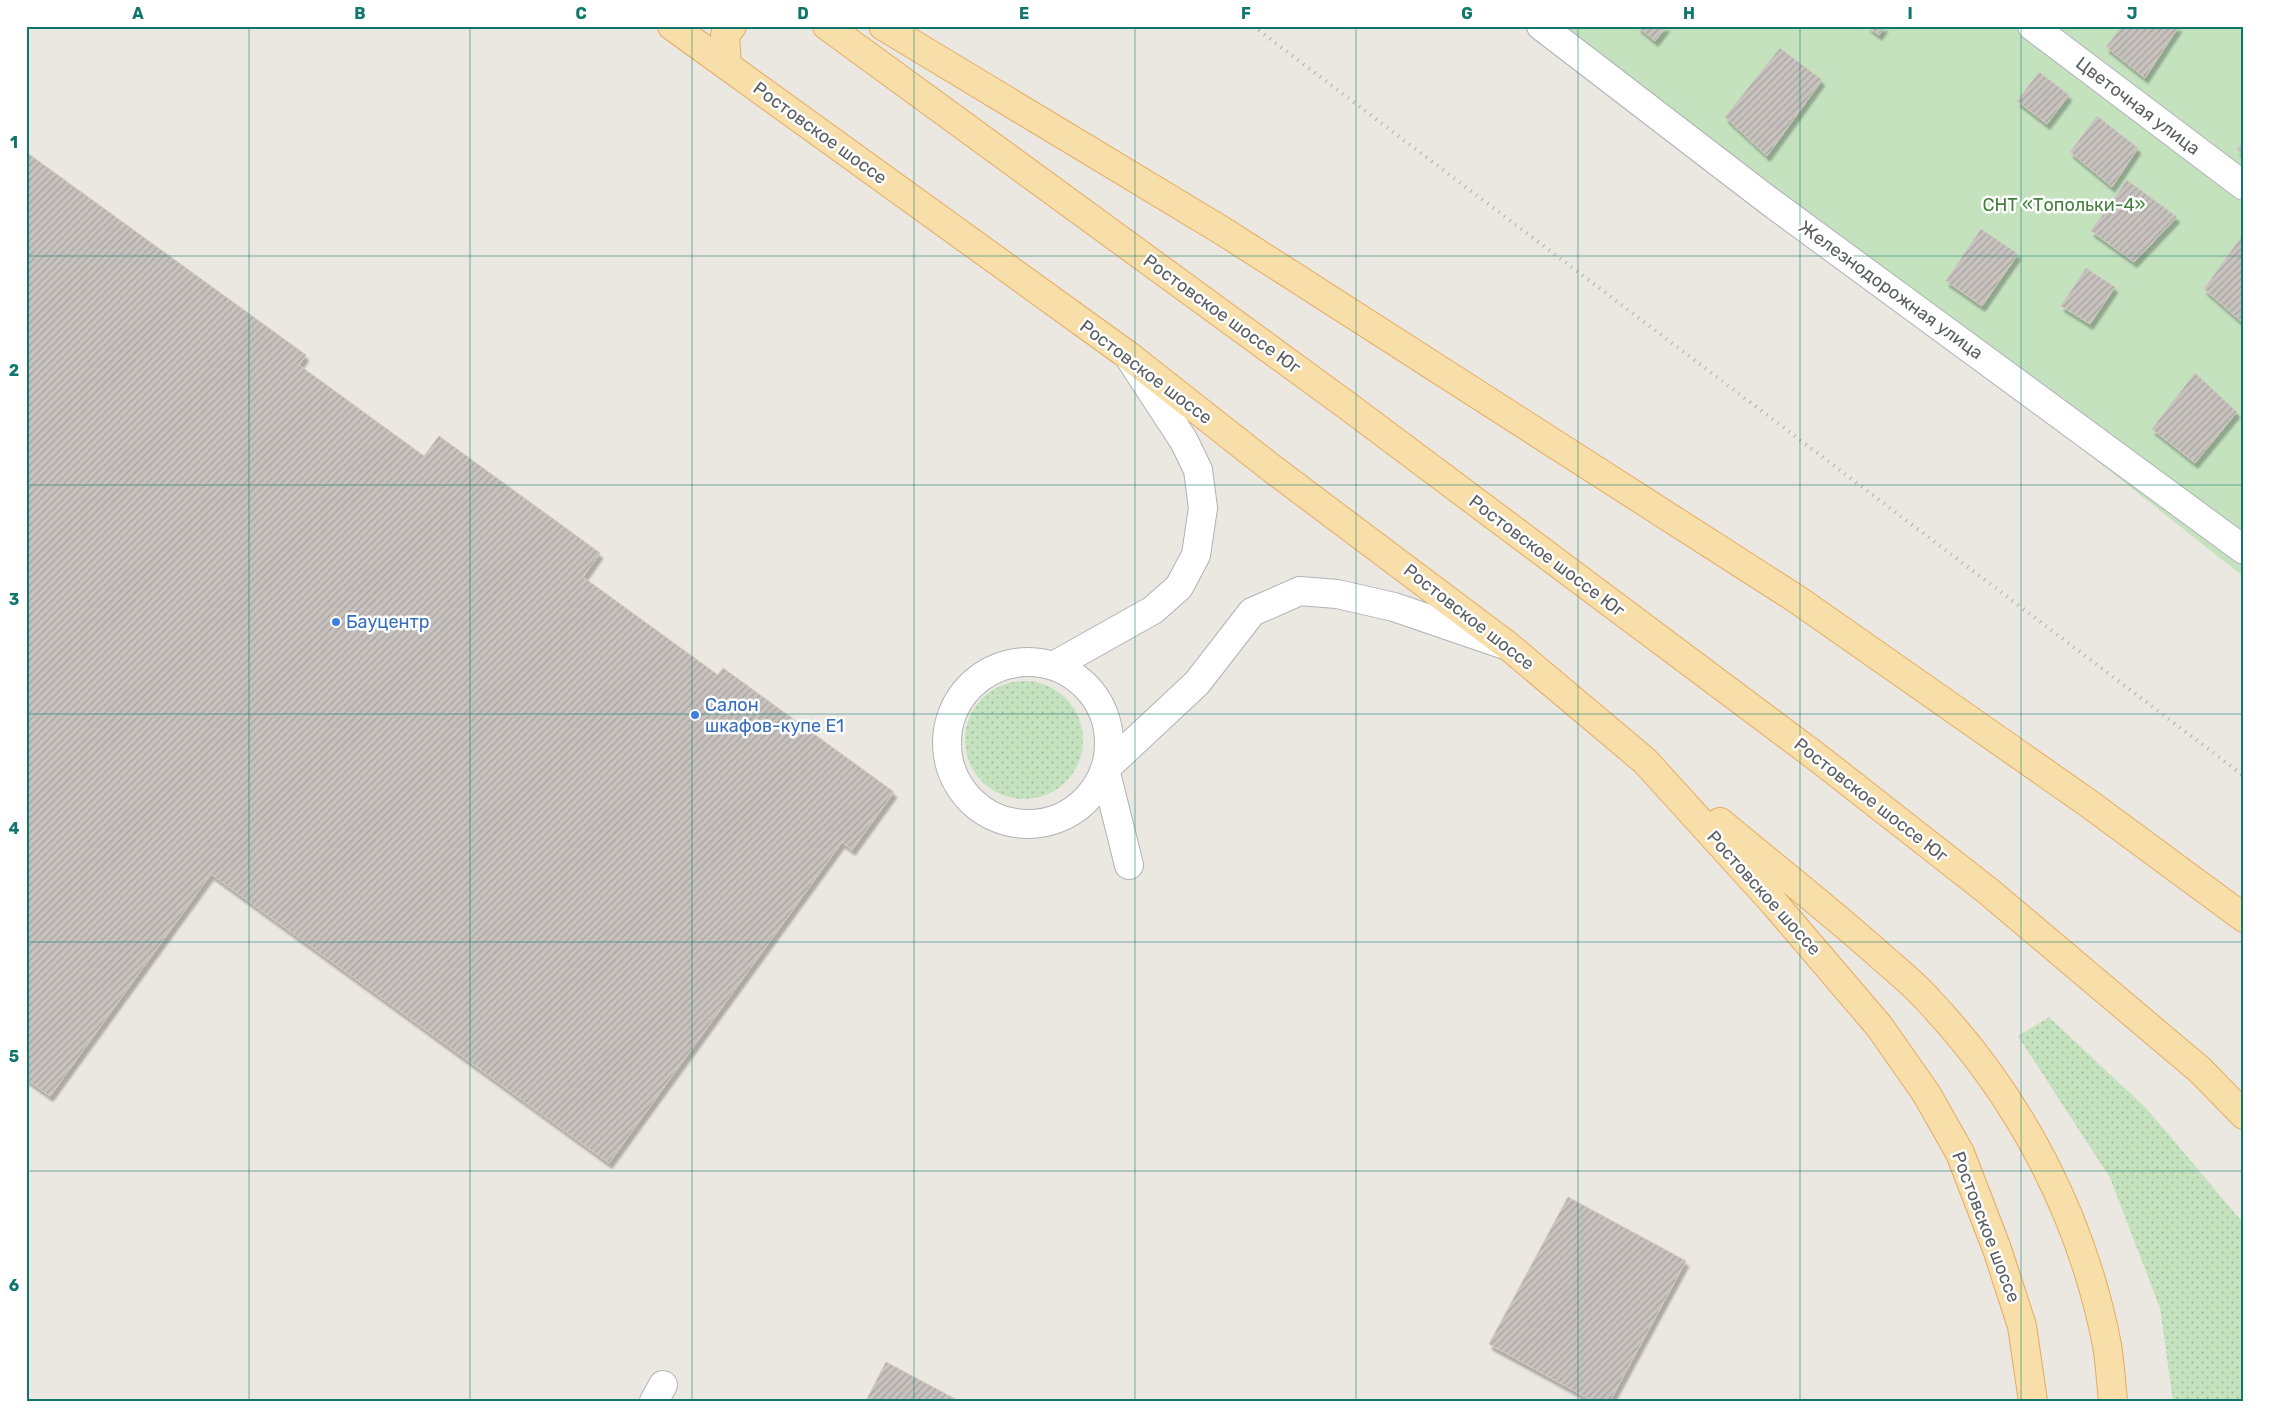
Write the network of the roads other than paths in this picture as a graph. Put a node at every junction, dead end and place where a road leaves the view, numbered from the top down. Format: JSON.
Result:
{"nodes":[{"id":1,"x":672,"y":26,"type":"edge"},
{"id":2,"x":732,"y":26,"type":"edge"},
{"id":3,"x":826,"y":26,"type":"edge"},
{"id":4,"x":883,"y":26,"type":"edge"},
{"id":5,"x":1541,"y":26,"type":"edge"},
{"id":6,"x":2032,"y":26,"type":"edge"},
{"id":7,"x":727,"y":66,"type":"junction"},
{"id":8,"x":2244,"y":186,"type":"edge"},
{"id":9,"x":1129,"y":356,"type":"junction"},
{"id":10,"x":2244,"y":550,"type":"edge"},
{"id":11,"x":1507,"y":646,"type":"junction"},
{"id":12,"x":1055,"y":665,"type":"junction"},
{"id":13,"x":1646,"y":761,"type":"junction"},
{"id":14,"x":1106,"y":769,"type":"junction"},
{"id":15,"x":1129,"y":865,"type":"dead end"},
{"id":16,"x":2244,"y":918,"type":"edge"},
{"id":17,"x":2244,"y":1115,"type":"edge"},
{"id":18,"x":2033,"y":1401,"type":"edge"},
{"id":19,"x":2113,"y":1401,"type":"edge"}],
"edges":[{"from":1,"to":7,"type":"main road","name":"Ростовское шоссе"},
{"from":2,"to":7,"type":"main road"},
{"from":3,"to":17,"type":"main road","name":"Ростовское шоссе Юг"},
{"from":4,"to":16,"type":"main road"},
{"from":5,"to":10,"type":"street","name":"Железнодорожная улица"},
{"from":6,"to":8,"type":"street","name":"Цветочная улица"},
{"from":7,"to":9,"type":"main road","name":"Ростовское шоссе"},
{"from":9,"to":11,"type":"main road","name":"Ростовское шоссе"},
{"from":9,"to":12,"type":"street"},
{"from":11,"to":13,"type":"main road","name":"Ростовское шоссе"},
{"from":11,"to":14,"type":"street"},
{"from":12,"to":14,"type":"street"},
{"from":12,"to":14,"type":"street"},
{"from":13,"to":18,"type":"main road","name":"Ростовское шоссе"},
{"from":13,"to":19,"type":"main road"},
{"from":14,"to":15,"type":"street"}]}
